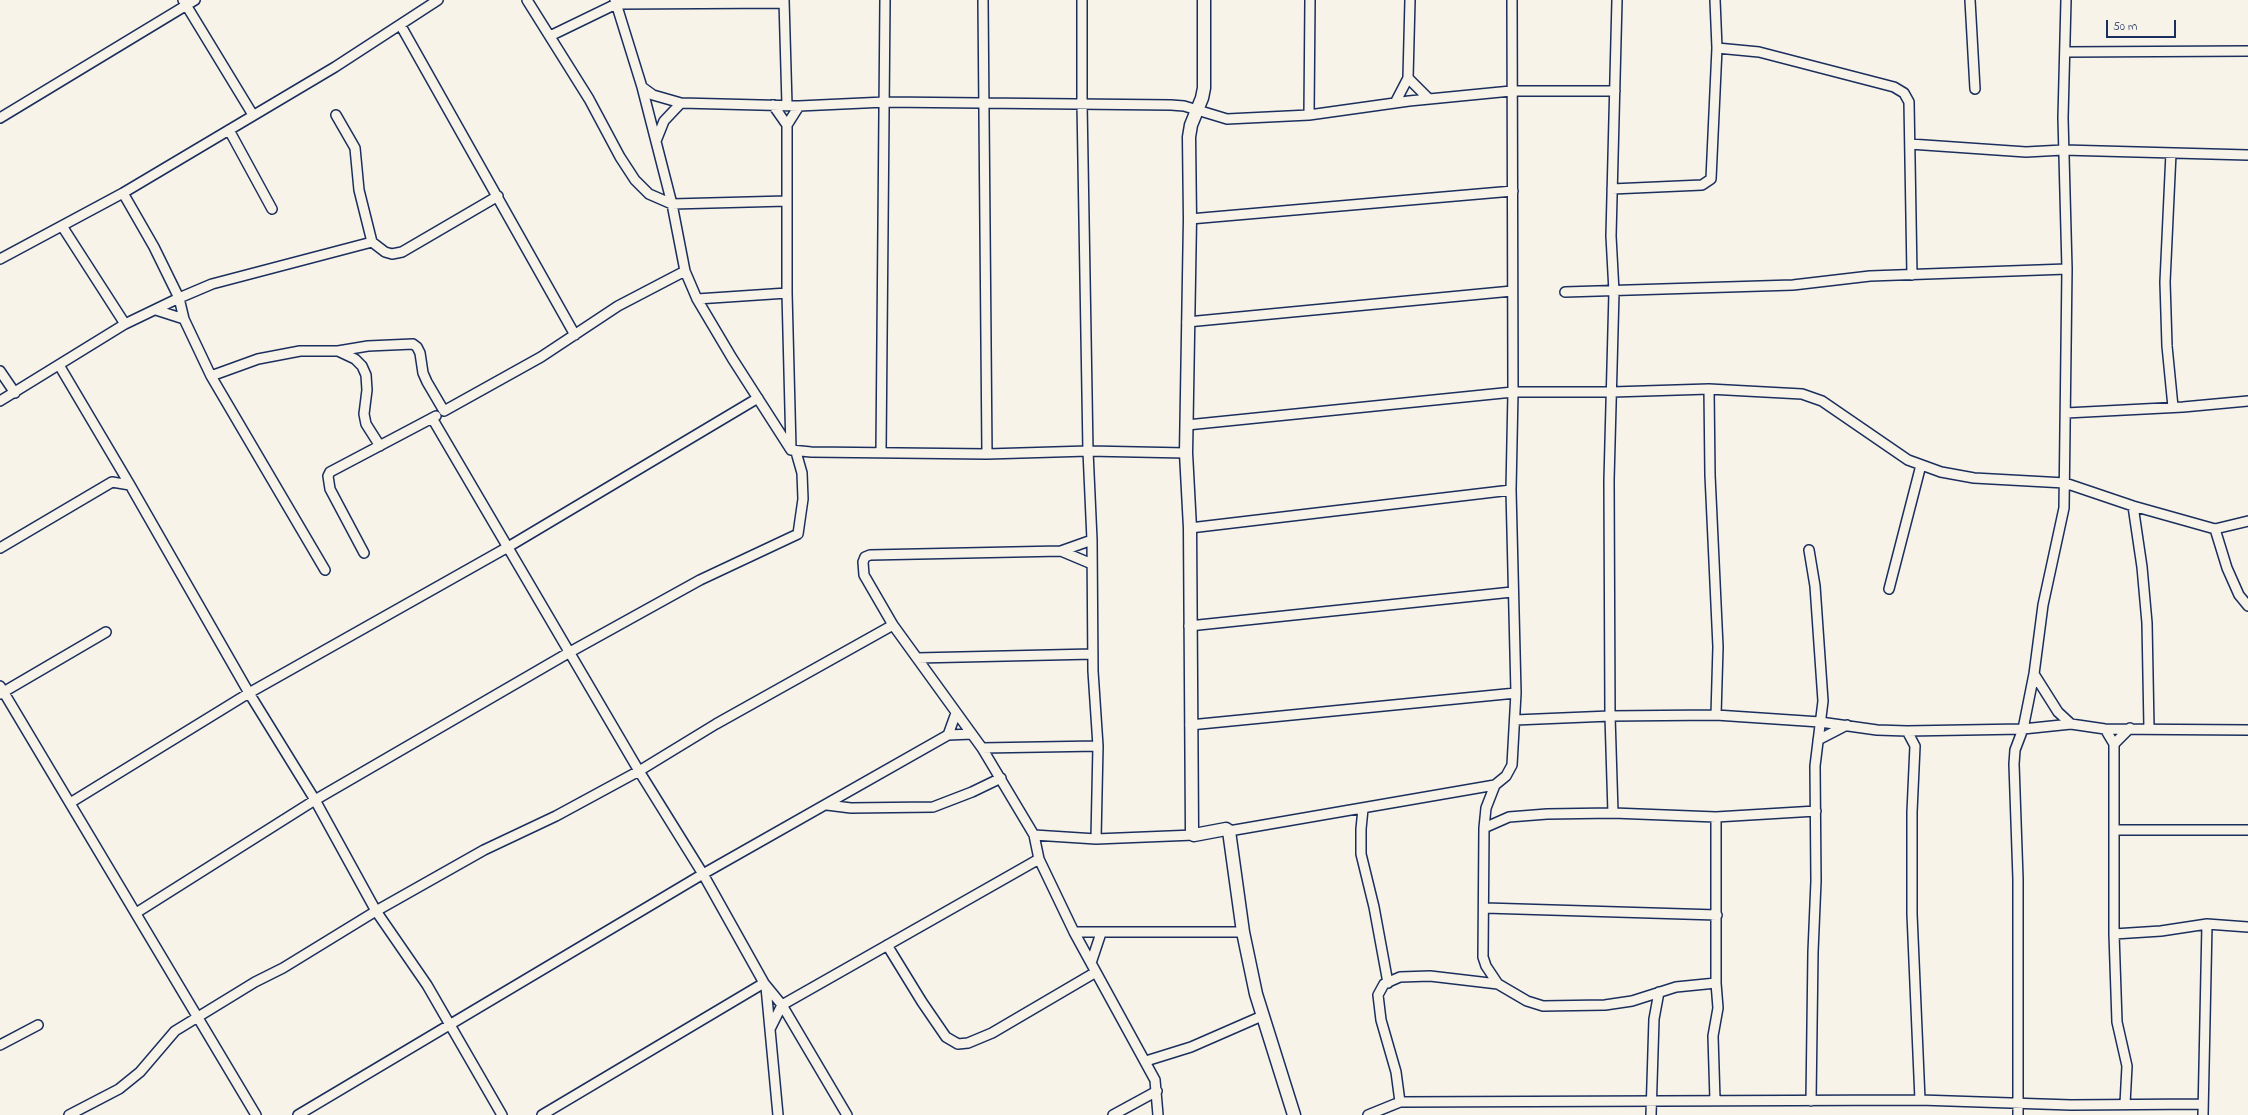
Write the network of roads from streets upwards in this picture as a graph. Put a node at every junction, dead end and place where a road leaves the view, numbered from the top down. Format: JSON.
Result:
{"nodes":[{"id":1,"x":195,"y":0,"type":"edge"},
{"id":2,"x":438,"y":0,"type":"edge"},
{"id":3,"x":527,"y":0,"type":"edge"},
{"id":4,"x":885,"y":0,"type":"edge"},
{"id":5,"x":983,"y":0,"type":"edge"},
{"id":6,"x":1082,"y":0,"type":"edge"},
{"id":7,"x":1204,"y":0,"type":"edge"},
{"id":8,"x":1310,"y":0,"type":"edge"},
{"id":9,"x":1410,"y":0,"type":"edge"},
{"id":10,"x":1512,"y":0,"type":"edge"},
{"id":11,"x":1617,"y":0,"type":"edge"},
{"id":12,"x":1715,"y":0,"type":"edge"},
{"id":13,"x":1970,"y":0,"type":"edge"},
{"id":14,"x":2066,"y":0,"type":"edge"},
{"id":15,"x":784,"y":1,"type":"edge"},
{"id":16,"x":185,"y":2,"type":"edge"},
{"id":17,"x":615,"y":2,"type":"edge"},
{"id":18,"x":691,"y":2,"type":"edge"},
{"id":19,"x":401,"y":26,"type":"junction"},
{"id":20,"x":550,"y":36,"type":"junction"},
{"id":21,"x":1716,"y":48,"type":"junction"},
{"id":22,"x":2248,"y":50,"type":"edge"},
{"id":23,"x":2066,"y":52,"type":"junction"},
{"id":24,"x":1408,"y":78,"type":"junction"},
{"id":25,"x":642,"y":87,"type":"junction"},
{"id":26,"x":1975,"y":89,"type":"dead end"},
{"id":27,"x":1511,"y":91,"type":"junction"},
{"id":28,"x":1615,"y":91,"type":"junction"},
{"id":29,"x":1429,"y":99,"type":"junction"},
{"id":30,"x":885,"y":102,"type":"junction"},
{"id":31,"x":984,"y":102,"type":"junction"},
{"id":32,"x":681,"y":103,"type":"junction"},
{"id":33,"x":1082,"y":103,"type":"junction"},
{"id":34,"x":1396,"y":103,"type":"junction"},
{"id":35,"x":773,"y":105,"type":"junction"},
{"id":36,"x":787,"y":105,"type":"junction"},
{"id":37,"x":799,"y":106,"type":"junction"},
{"id":38,"x":1197,"y":111,"type":"junction"},
{"id":39,"x":253,"y":115,"type":"junction"},
{"id":40,"x":336,"y":115,"type":"dead end"},
{"id":41,"x":1309,"y":115,"type":"junction"},
{"id":42,"x":0,"y":118,"type":"edge"},
{"id":43,"x":787,"y":125,"type":"junction"},
{"id":44,"x":229,"y":130,"type":"junction"},
{"id":45,"x":656,"y":141,"type":"junction"},
{"id":46,"x":1910,"y":144,"type":"junction"},
{"id":47,"x":2063,"y":150,"type":"junction"},
{"id":48,"x":2171,"y":153,"type":"junction"},
{"id":49,"x":2248,"y":155,"type":"edge"},
{"id":50,"x":1612,"y":189,"type":"junction"},
{"id":51,"x":1513,"y":191,"type":"junction"},
{"id":52,"x":123,"y":193,"type":"junction"},
{"id":53,"x":498,"y":196,"type":"junction"},
{"id":54,"x":787,"y":201,"type":"junction"},
{"id":55,"x":672,"y":204,"type":"junction"},
{"id":56,"x":272,"y":209,"type":"dead end"},
{"id":57,"x":1190,"y":219,"type":"junction"},
{"id":58,"x":62,"y":226,"type":"junction"},
{"id":59,"x":372,"y":242,"type":"junction"},
{"id":60,"x":0,"y":259,"type":"edge"},
{"id":61,"x":2066,"y":269,"type":"junction"},
{"id":62,"x":685,"y":271,"type":"junction"},
{"id":63,"x":1912,"y":275,"type":"junction"},
{"id":64,"x":1512,"y":291,"type":"junction"},
{"id":65,"x":1565,"y":292,"type":"dead end"},
{"id":66,"x":1614,"y":292,"type":"junction"},
{"id":67,"x":787,"y":293,"type":"junction"},
{"id":68,"x":179,"y":298,"type":"junction"},
{"id":69,"x":697,"y":300,"type":"junction"},
{"id":70,"x":156,"y":310,"type":"junction"},
{"id":71,"x":184,"y":319,"type":"junction"},
{"id":72,"x":1187,"y":322,"type":"junction"},
{"id":73,"x":125,"y":324,"type":"junction"},
{"id":74,"x":576,"y":335,"type":"junction"},
{"id":75,"x":338,"y":351,"type":"junction"},
{"id":76,"x":59,"y":365,"type":"junction"},
{"id":77,"x":0,"y":371,"type":"edge"},
{"id":78,"x":211,"y":376,"type":"junction"},
{"id":79,"x":1709,"y":388,"type":"junction"},
{"id":80,"x":1513,"y":392,"type":"junction"},
{"id":81,"x":1612,"y":392,"type":"junction"},
{"id":82,"x":15,"y":393,"type":"junction"},
{"id":83,"x":758,"y":398,"type":"junction"},
{"id":84,"x":0,"y":401,"type":"edge"},
{"id":85,"x":2248,"y":401,"type":"edge"},
{"id":86,"x":2173,"y":407,"type":"junction"},
{"id":87,"x":444,"y":411,"type":"junction"},
{"id":88,"x":2066,"y":413,"type":"junction"},
{"id":89,"x":432,"y":418,"type":"junction"},
{"id":90,"x":1187,"y":425,"type":"junction"},
{"id":91,"x":380,"y":446,"type":"junction"},
{"id":92,"x":794,"y":451,"type":"junction"},
{"id":93,"x":1088,"y":451,"type":"junction"},
{"id":94,"x":881,"y":452,"type":"junction"},
{"id":95,"x":1186,"y":453,"type":"junction"},
{"id":96,"x":987,"y":454,"type":"junction"},
{"id":97,"x":118,"y":464,"type":"junction"},
{"id":98,"x":1921,"y":465,"type":"junction"},
{"id":99,"x":112,"y":482,"type":"junction"},
{"id":100,"x":2065,"y":483,"type":"junction"},
{"id":101,"x":130,"y":485,"type":"junction"},
{"id":102,"x":1511,"y":490,"type":"junction"},
{"id":103,"x":2133,"y":506,"type":"junction"},
{"id":104,"x":2248,"y":521,"type":"edge"},
{"id":105,"x":1190,"y":528,"type":"junction"},
{"id":106,"x":2215,"y":529,"type":"junction"},
{"id":107,"x":1092,"y":540,"type":"junction"},
{"id":108,"x":508,"y":547,"type":"junction"},
{"id":109,"x":0,"y":548,"type":"edge"},
{"id":110,"x":1808,"y":550,"type":"dead end"},
{"id":111,"x":1062,"y":551,"type":"junction"},
{"id":112,"x":364,"y":553,"type":"dead end"},
{"id":113,"x":1092,"y":564,"type":"junction"},
{"id":114,"x":325,"y":570,"type":"dead end"},
{"id":115,"x":1889,"y":589,"type":"dead end"},
{"id":116,"x":1512,"y":592,"type":"junction"},
{"id":117,"x":2248,"y":606,"type":"edge"},
{"id":118,"x":893,"y":625,"type":"junction"},
{"id":119,"x":1189,"y":626,"type":"junction"},
{"id":120,"x":106,"y":632,"type":"dead end"},
{"id":121,"x":570,"y":652,"type":"junction"},
{"id":122,"x":1093,"y":654,"type":"junction"},
{"id":123,"x":917,"y":658,"type":"junction"},
{"id":124,"x":2034,"y":674,"type":"junction"},
{"id":125,"x":1,"y":691,"type":"edge"},
{"id":126,"x":248,"y":693,"type":"junction"},
{"id":127,"x":1516,"y":693,"type":"junction"},
{"id":128,"x":956,"y":713,"type":"junction"},
{"id":129,"x":1716,"y":714,"type":"junction"},
{"id":130,"x":1610,"y":716,"type":"junction"},
{"id":131,"x":1515,"y":720,"type":"junction"},
{"id":132,"x":1820,"y":722,"type":"junction"},
{"id":133,"x":2071,"y":724,"type":"junction"},
{"id":134,"x":1190,"y":725,"type":"junction"},
{"id":135,"x":1847,"y":725,"type":"junction"},
{"id":136,"x":2130,"y":728,"type":"junction"},
{"id":137,"x":2150,"y":728,"type":"junction"},
{"id":138,"x":2023,"y":729,"type":"junction"},
{"id":139,"x":2105,"y":729,"type":"junction"},
{"id":140,"x":1925,"y":730,"type":"junction"},
{"id":141,"x":2248,"y":730,"type":"edge"},
{"id":142,"x":1907,"y":731,"type":"junction"},
{"id":143,"x":972,"y":734,"type":"junction"},
{"id":144,"x":948,"y":735,"type":"junction"},
{"id":145,"x":1818,"y":740,"type":"junction"},
{"id":146,"x":2114,"y":744,"type":"junction"},
{"id":147,"x":1098,"y":746,"type":"junction"},
{"id":148,"x":1915,"y":746,"type":"junction"},
{"id":149,"x":982,"y":748,"type":"junction"},
{"id":150,"x":639,"y":771,"type":"junction"},
{"id":151,"x":1001,"y":778,"type":"junction"},
{"id":152,"x":1495,"y":785,"type":"junction"},
{"id":153,"x":315,"y":800,"type":"junction"},
{"id":154,"x":70,"y":803,"type":"junction"},
{"id":155,"x":827,"y":805,"type":"junction"},
{"id":156,"x":1363,"y":809,"type":"junction"},
{"id":157,"x":1816,"y":811,"type":"junction"},
{"id":158,"x":1613,"y":813,"type":"junction"},
{"id":159,"x":1716,"y":816,"type":"junction"},
{"id":160,"x":1484,"y":828,"type":"junction"},
{"id":161,"x":2115,"y":830,"type":"junction"},
{"id":162,"x":2248,"y":830,"type":"edge"},
{"id":163,"x":1228,"y":831,"type":"junction"},
{"id":164,"x":1034,"y":835,"type":"junction"},
{"id":165,"x":1194,"y":835,"type":"junction"},
{"id":166,"x":1096,"y":839,"type":"junction"},
{"id":167,"x":1039,"y":859,"type":"junction"},
{"id":168,"x":703,"y":874,"type":"junction"},
{"id":169,"x":1485,"y":908,"type":"junction"},
{"id":170,"x":376,"y":911,"type":"junction"},
{"id":171,"x":136,"y":913,"type":"junction"},
{"id":172,"x":1717,"y":915,"type":"junction"},
{"id":173,"x":2207,"y":924,"type":"junction"},
{"id":174,"x":2248,"y":927,"type":"edge"},
{"id":175,"x":1074,"y":932,"type":"junction"},
{"id":176,"x":1243,"y":932,"type":"junction"},
{"id":177,"x":1101,"y":933,"type":"junction"},
{"id":178,"x":2114,"y":934,"type":"junction"},
{"id":179,"x":887,"y":945,"type":"junction"},
{"id":180,"x":1091,"y":963,"type":"junction"},
{"id":181,"x":1096,"y":972,"type":"junction"},
{"id":182,"x":1388,"y":982,"type":"junction"},
{"id":183,"x":1716,"y":983,"type":"junction"},
{"id":184,"x":1498,"y":984,"type":"junction"},
{"id":185,"x":765,"y":985,"type":"junction"},
{"id":186,"x":1659,"y":992,"type":"junction"},
{"id":187,"x":782,"y":1005,"type":"junction"},
{"id":188,"x":1262,"y":1016,"type":"junction"},
{"id":189,"x":199,"y":1018,"type":"junction"},
{"id":190,"x":450,"y":1024,"type":"junction"},
{"id":191,"x":38,"y":1025,"type":"dead end"},
{"id":192,"x":771,"y":1027,"type":"junction"},
{"id":193,"x":0,"y":1045,"type":"edge"},
{"id":194,"x":1146,"y":1061,"type":"junction"},
{"id":195,"x":1157,"y":1091,"type":"junction"},
{"id":196,"x":1715,"y":1100,"type":"junction"},
{"id":197,"x":1920,"y":1100,"type":"junction"},
{"id":198,"x":1811,"y":1101,"type":"junction"},
{"id":199,"x":1400,"y":1102,"type":"junction"},
{"id":200,"x":1652,"y":1102,"type":"junction"},
{"id":201,"x":2018,"y":1102,"type":"junction"},
{"id":202,"x":2125,"y":1104,"type":"junction"},
{"id":203,"x":2202,"y":1104,"type":"junction"},
{"id":204,"x":74,"y":1114,"type":"edge"},
{"id":205,"x":256,"y":1115,"type":"edge"},
{"id":206,"x":298,"y":1115,"type":"edge"},
{"id":207,"x":502,"y":1115,"type":"edge"},
{"id":208,"x":542,"y":1115,"type":"edge"},
{"id":209,"x":778,"y":1115,"type":"edge"},
{"id":210,"x":847,"y":1115,"type":"edge"},
{"id":211,"x":1112,"y":1115,"type":"edge"},
{"id":212,"x":1158,"y":1115,"type":"edge"},
{"id":213,"x":1294,"y":1115,"type":"edge"},
{"id":214,"x":1368,"y":1115,"type":"edge"},
{"id":215,"x":1651,"y":1115,"type":"edge"},
{"id":216,"x":2018,"y":1115,"type":"edge"},
{"id":217,"x":2203,"y":1115,"type":"edge"}],
"edges":[{"from":1,"to":16,"type":"street"},
{"from":2,"to":19,"type":"street"},
{"from":3,"to":20,"type":"street"},
{"from":4,"to":30,"type":"street"},
{"from":5,"to":31,"type":"street"},
{"from":6,"to":33,"type":"street"},
{"from":7,"to":38,"type":"street"},
{"from":8,"to":41,"type":"street"},
{"from":9,"to":24,"type":"street"},
{"from":10,"to":27,"type":"street"},
{"from":11,"to":28,"type":"street"},
{"from":12,"to":21,"type":"street"},
{"from":13,"to":26,"type":"street"},
{"from":14,"to":23,"type":"street"},
{"from":15,"to":18,"type":"street"},
{"from":15,"to":36,"type":"street"},
{"from":16,"to":39,"type":"street"},
{"from":16,"to":42,"type":"street"},
{"from":17,"to":18,"type":"street"},
{"from":17,"to":20,"type":"street"},
{"from":17,"to":25,"type":"street"},
{"from":19,"to":39,"type":"street"},
{"from":19,"to":53,"type":"street"},
{"from":20,"to":55,"type":"street"},
{"from":21,"to":46,"type":"street"},
{"from":21,"to":50,"type":"street"},
{"from":22,"to":23,"type":"street"},
{"from":23,"to":47,"type":"street"},
{"from":24,"to":29,"type":"street"},
{"from":24,"to":34,"type":"street"},
{"from":25,"to":32,"type":"street"},
{"from":25,"to":45,"type":"street"},
{"from":27,"to":28,"type":"street"},
{"from":27,"to":29,"type":"street"},
{"from":27,"to":51,"type":"street"},
{"from":28,"to":50,"type":"street"},
{"from":29,"to":34,"type":"street"},
{"from":30,"to":31,"type":"street"},
{"from":30,"to":37,"type":"street"},
{"from":30,"to":94,"type":"street"},
{"from":31,"to":33,"type":"street"},
{"from":31,"to":96,"type":"street"},
{"from":32,"to":35,"type":"street"},
{"from":32,"to":45,"type":"street"},
{"from":33,"to":38,"type":"street"},
{"from":33,"to":93,"type":"street"},
{"from":34,"to":41,"type":"street"},
{"from":35,"to":36,"type":"street"},
{"from":35,"to":43,"type":"street"},
{"from":36,"to":37,"type":"street"},
{"from":37,"to":43,"type":"street"},
{"from":38,"to":41,"type":"street"},
{"from":38,"to":57,"type":"street"},
{"from":39,"to":44,"type":"street"},
{"from":40,"to":59,"type":"street"},
{"from":43,"to":54,"type":"street"},
{"from":44,"to":52,"type":"street"},
{"from":44,"to":56,"type":"street"},
{"from":45,"to":55,"type":"street"},
{"from":46,"to":47,"type":"street"},
{"from":46,"to":63,"type":"street"},
{"from":47,"to":48,"type":"street"},
{"from":47,"to":61,"type":"street"},
{"from":48,"to":49,"type":"street"},
{"from":48,"to":86,"type":"street"},
{"from":50,"to":66,"type":"street"},
{"from":51,"to":57,"type":"street"},
{"from":51,"to":64,"type":"street"},
{"from":52,"to":58,"type":"street"},
{"from":52,"to":68,"type":"street"},
{"from":53,"to":59,"type":"street"},
{"from":53,"to":74,"type":"street"},
{"from":54,"to":55,"type":"street"},
{"from":54,"to":67,"type":"street"},
{"from":55,"to":62,"type":"street"},
{"from":57,"to":72,"type":"street"},
{"from":58,"to":60,"type":"street"},
{"from":58,"to":73,"type":"street"},
{"from":59,"to":68,"type":"street"},
{"from":61,"to":63,"type":"street"},
{"from":61,"to":88,"type":"street"},
{"from":62,"to":69,"type":"street"},
{"from":62,"to":74,"type":"street"},
{"from":63,"to":66,"type":"street"},
{"from":64,"to":72,"type":"street"},
{"from":64,"to":80,"type":"street"},
{"from":65,"to":66,"type":"street"},
{"from":66,"to":81,"type":"street"},
{"from":67,"to":69,"type":"street"},
{"from":67,"to":92,"type":"street"},
{"from":68,"to":70,"type":"street"},
{"from":68,"to":71,"type":"street"},
{"from":69,"to":83,"type":"street"},
{"from":70,"to":71,"type":"street"},
{"from":70,"to":73,"type":"street"},
{"from":71,"to":78,"type":"street"},
{"from":72,"to":90,"type":"street"},
{"from":73,"to":76,"type":"street"},
{"from":74,"to":87,"type":"street"},
{"from":75,"to":78,"type":"street"},
{"from":75,"to":87,"type":"street"},
{"from":75,"to":91,"type":"street"},
{"from":76,"to":82,"type":"street"},
{"from":76,"to":97,"type":"street"},
{"from":77,"to":82,"type":"street"},
{"from":78,"to":114,"type":"street"},
{"from":79,"to":81,"type":"street"},
{"from":79,"to":98,"type":"street"},
{"from":79,"to":129,"type":"street"},
{"from":80,"to":81,"type":"street"},
{"from":80,"to":90,"type":"street"},
{"from":80,"to":102,"type":"street"},
{"from":81,"to":130,"type":"street"},
{"from":82,"to":84,"type":"street"},
{"from":83,"to":92,"type":"street"},
{"from":83,"to":108,"type":"street"},
{"from":85,"to":86,"type":"street"},
{"from":86,"to":88,"type":"street"},
{"from":87,"to":89,"type":"street"},
{"from":88,"to":100,"type":"street"},
{"from":89,"to":91,"type":"street"},
{"from":89,"to":108,"type":"street"},
{"from":90,"to":95,"type":"street"},
{"from":91,"to":112,"type":"street"},
{"from":92,"to":94,"type":"street"},
{"from":92,"to":121,"type":"street"},
{"from":93,"to":95,"type":"street"},
{"from":93,"to":96,"type":"street"},
{"from":93,"to":107,"type":"street"},
{"from":94,"to":96,"type":"street"},
{"from":95,"to":105,"type":"street"},
{"from":97,"to":99,"type":"street"},
{"from":97,"to":101,"type":"street"},
{"from":98,"to":100,"type":"street"},
{"from":98,"to":115,"type":"street"},
{"from":99,"to":101,"type":"street"},
{"from":99,"to":109,"type":"street"},
{"from":100,"to":103,"type":"street"},
{"from":100,"to":124,"type":"street"},
{"from":101,"to":126,"type":"street"},
{"from":102,"to":105,"type":"street"},
{"from":102,"to":116,"type":"street"},
{"from":103,"to":106,"type":"street"},
{"from":103,"to":137,"type":"street"},
{"from":104,"to":106,"type":"street"},
{"from":105,"to":119,"type":"street"},
{"from":106,"to":117,"type":"street"},
{"from":107,"to":111,"type":"street"},
{"from":107,"to":113,"type":"street"},
{"from":108,"to":121,"type":"street"},
{"from":108,"to":126,"type":"street"},
{"from":110,"to":132,"type":"street"},
{"from":111,"to":113,"type":"street"},
{"from":111,"to":118,"type":"street"},
{"from":113,"to":122,"type":"street"},
{"from":116,"to":119,"type":"street"},
{"from":116,"to":127,"type":"street"},
{"from":118,"to":123,"type":"street"},
{"from":118,"to":150,"type":"street"},
{"from":119,"to":134,"type":"street"},
{"from":120,"to":125,"type":"street"},
{"from":121,"to":150,"type":"street"},
{"from":121,"to":153,"type":"street"},
{"from":122,"to":123,"type":"street"},
{"from":122,"to":147,"type":"street"},
{"from":123,"to":128,"type":"street"},
{"from":124,"to":133,"type":"street"},
{"from":124,"to":138,"type":"street"},
{"from":125,"to":154,"type":"street"},
{"from":126,"to":153,"type":"street"},
{"from":126,"to":154,"type":"street"},
{"from":127,"to":131,"type":"street"},
{"from":127,"to":134,"type":"street"},
{"from":128,"to":143,"type":"street"},
{"from":128,"to":144,"type":"street"},
{"from":129,"to":130,"type":"street"},
{"from":129,"to":132,"type":"street"},
{"from":130,"to":131,"type":"street"},
{"from":130,"to":158,"type":"street"},
{"from":131,"to":152,"type":"street"},
{"from":132,"to":135,"type":"street"},
{"from":132,"to":145,"type":"street"},
{"from":133,"to":138,"type":"street"},
{"from":133,"to":139,"type":"street"},
{"from":134,"to":165,"type":"street"},
{"from":135,"to":142,"type":"street"},
{"from":135,"to":145,"type":"street"},
{"from":136,"to":137,"type":"street"},
{"from":136,"to":139,"type":"street"},
{"from":136,"to":146,"type":"street"},
{"from":137,"to":141,"type":"street"},
{"from":138,"to":140,"type":"street"},
{"from":138,"to":201,"type":"street"},
{"from":139,"to":146,"type":"street"},
{"from":140,"to":142,"type":"street"},
{"from":140,"to":148,"type":"street"},
{"from":142,"to":148,"type":"street"},
{"from":143,"to":144,"type":"street"},
{"from":143,"to":149,"type":"street"},
{"from":144,"to":155,"type":"street"},
{"from":145,"to":157,"type":"street"},
{"from":146,"to":161,"type":"street"},
{"from":147,"to":149,"type":"street"},
{"from":147,"to":166,"type":"street"},
{"from":148,"to":197,"type":"street"},
{"from":149,"to":151,"type":"street"},
{"from":150,"to":168,"type":"street"},
{"from":150,"to":170,"type":"street"},
{"from":151,"to":155,"type":"street"},
{"from":151,"to":164,"type":"street"},
{"from":152,"to":156,"type":"street"},
{"from":152,"to":160,"type":"street"},
{"from":153,"to":170,"type":"street"},
{"from":153,"to":171,"type":"street"},
{"from":154,"to":171,"type":"street"},
{"from":155,"to":168,"type":"street"},
{"from":156,"to":163,"type":"street"},
{"from":156,"to":182,"type":"street"},
{"from":157,"to":159,"type":"street"},
{"from":157,"to":198,"type":"street"},
{"from":158,"to":159,"type":"street"},
{"from":158,"to":160,"type":"street"},
{"from":159,"to":172,"type":"street"},
{"from":160,"to":169,"type":"street"},
{"from":161,"to":162,"type":"street"},
{"from":161,"to":178,"type":"street"},
{"from":163,"to":165,"type":"street"},
{"from":163,"to":176,"type":"street"},
{"from":164,"to":166,"type":"street"},
{"from":164,"to":167,"type":"street"},
{"from":165,"to":166,"type":"street"},
{"from":167,"to":175,"type":"street"},
{"from":167,"to":179,"type":"street"},
{"from":168,"to":185,"type":"street"},
{"from":168,"to":190,"type":"street"},
{"from":169,"to":172,"type":"street"},
{"from":169,"to":184,"type":"street"},
{"from":170,"to":189,"type":"street"},
{"from":170,"to":190,"type":"street"},
{"from":171,"to":189,"type":"street"},
{"from":172,"to":183,"type":"street"},
{"from":173,"to":174,"type":"street"},
{"from":173,"to":178,"type":"street"},
{"from":173,"to":203,"type":"street"},
{"from":175,"to":177,"type":"street"},
{"from":175,"to":180,"type":"street"},
{"from":176,"to":177,"type":"street"},
{"from":176,"to":188,"type":"street"},
{"from":177,"to":180,"type":"street"},
{"from":178,"to":202,"type":"street"},
{"from":179,"to":181,"type":"street"},
{"from":179,"to":187,"type":"street"},
{"from":180,"to":181,"type":"street"},
{"from":181,"to":194,"type":"street"},
{"from":182,"to":184,"type":"street"},
{"from":182,"to":199,"type":"street"},
{"from":183,"to":186,"type":"street"},
{"from":183,"to":196,"type":"street"},
{"from":184,"to":186,"type":"street"},
{"from":185,"to":187,"type":"street"},
{"from":185,"to":192,"type":"street"},
{"from":185,"to":208,"type":"street"},
{"from":186,"to":200,"type":"street"},
{"from":187,"to":192,"type":"street"},
{"from":187,"to":210,"type":"street"},
{"from":188,"to":194,"type":"street"},
{"from":188,"to":213,"type":"street"},
{"from":189,"to":204,"type":"street"},
{"from":189,"to":205,"type":"street"},
{"from":190,"to":206,"type":"street"},
{"from":190,"to":207,"type":"street"},
{"from":191,"to":193,"type":"street"},
{"from":192,"to":209,"type":"street"},
{"from":194,"to":195,"type":"street"},
{"from":195,"to":211,"type":"street"},
{"from":195,"to":212,"type":"street"},
{"from":196,"to":198,"type":"street"},
{"from":196,"to":200,"type":"street"},
{"from":197,"to":198,"type":"street"},
{"from":197,"to":201,"type":"street"},
{"from":199,"to":200,"type":"street"},
{"from":199,"to":214,"type":"street"},
{"from":200,"to":215,"type":"street"},
{"from":201,"to":202,"type":"street"},
{"from":201,"to":216,"type":"street"},
{"from":202,"to":203,"type":"street"},
{"from":203,"to":217,"type":"street"}]}
